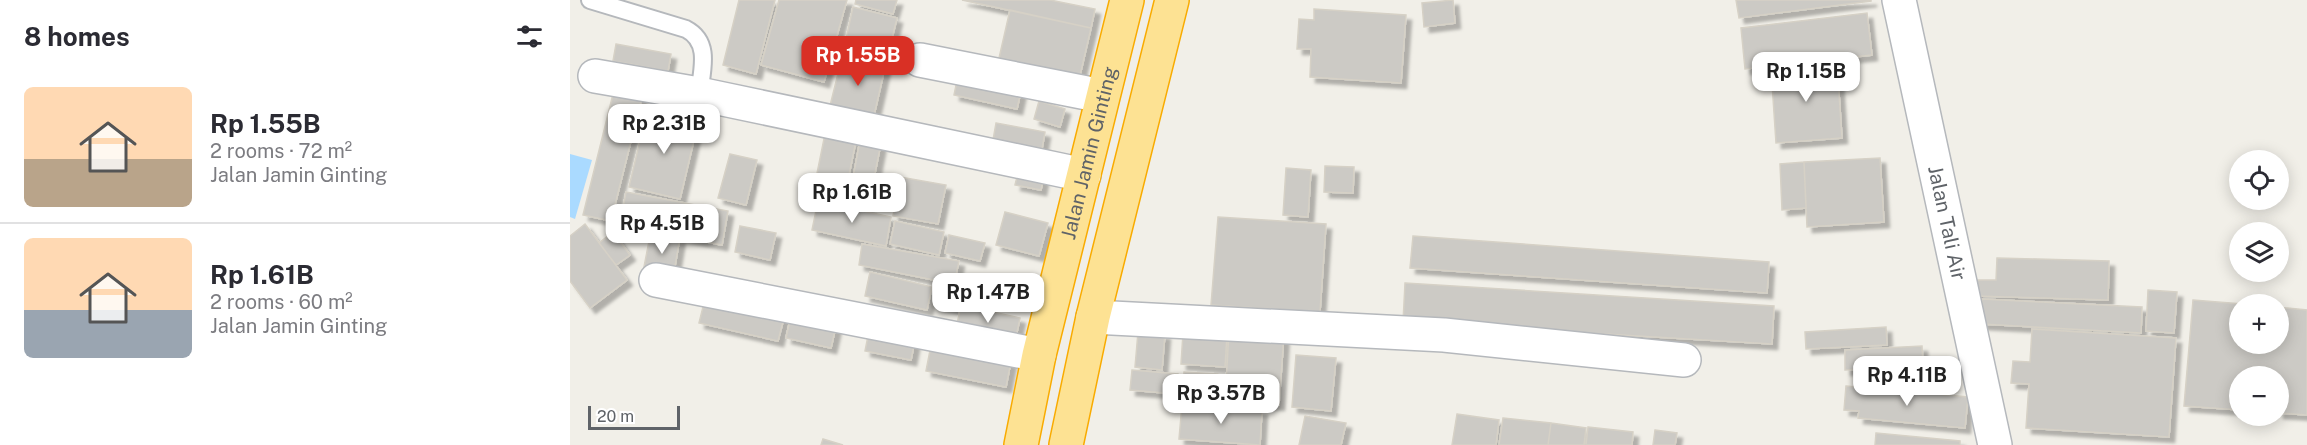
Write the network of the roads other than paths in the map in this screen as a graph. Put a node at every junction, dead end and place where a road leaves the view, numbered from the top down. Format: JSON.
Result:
{"nodes":[{"id":1,"x":590,"y":0,"type":"edge"},
{"id":2,"x":1127,"y":0,"type":"edge"},
{"id":3,"x":1172,"y":0,"type":"edge"},
{"id":4,"x":1899,"y":0,"type":"edge"},
{"id":5,"x":920,"y":60,"type":"dead end"},
{"id":6,"x":595,"y":76,"type":"dead end"},
{"id":7,"x":699,"y":94,"type":"junction"},
{"id":8,"x":1102,"y":96,"type":"junction"},
{"id":9,"x":1084,"y":175,"type":"junction"},
{"id":10,"x":656,"y":280,"type":"dead end"},
{"id":11,"x":1093,"y":317,"type":"junction"},
{"id":12,"x":1039,"y":355,"type":"junction"},
{"id":13,"x":1684,"y":360,"type":"dead end"},
{"id":14,"x":1020,"y":445,"type":"edge"},
{"id":15,"x":1066,"y":445,"type":"edge"},
{"id":16,"x":1995,"y":445,"type":"edge"}],
"edges":[{"from":1,"to":7,"type":"lane"},
{"from":2,"to":8,"type":"highway","name":"Jalan Jamin Ginting"},
{"from":3,"to":11,"type":"highway"},
{"from":4,"to":16,"type":"street","name":"Jalan Tali Air"},
{"from":5,"to":8,"type":"street"},
{"from":6,"to":7,"type":"street"},
{"from":7,"to":9,"type":"street"},
{"from":8,"to":9,"type":"highway","name":"Jalan Jamin Ginting"},
{"from":9,"to":12,"type":"highway","name":"Jalan Jamin Ginting"},
{"from":10,"to":12,"type":"street"},
{"from":11,"to":13,"type":"street"},
{"from":11,"to":15,"type":"highway"},
{"from":12,"to":14,"type":"highway","name":"Jalan Jamin Ginting"}]}
